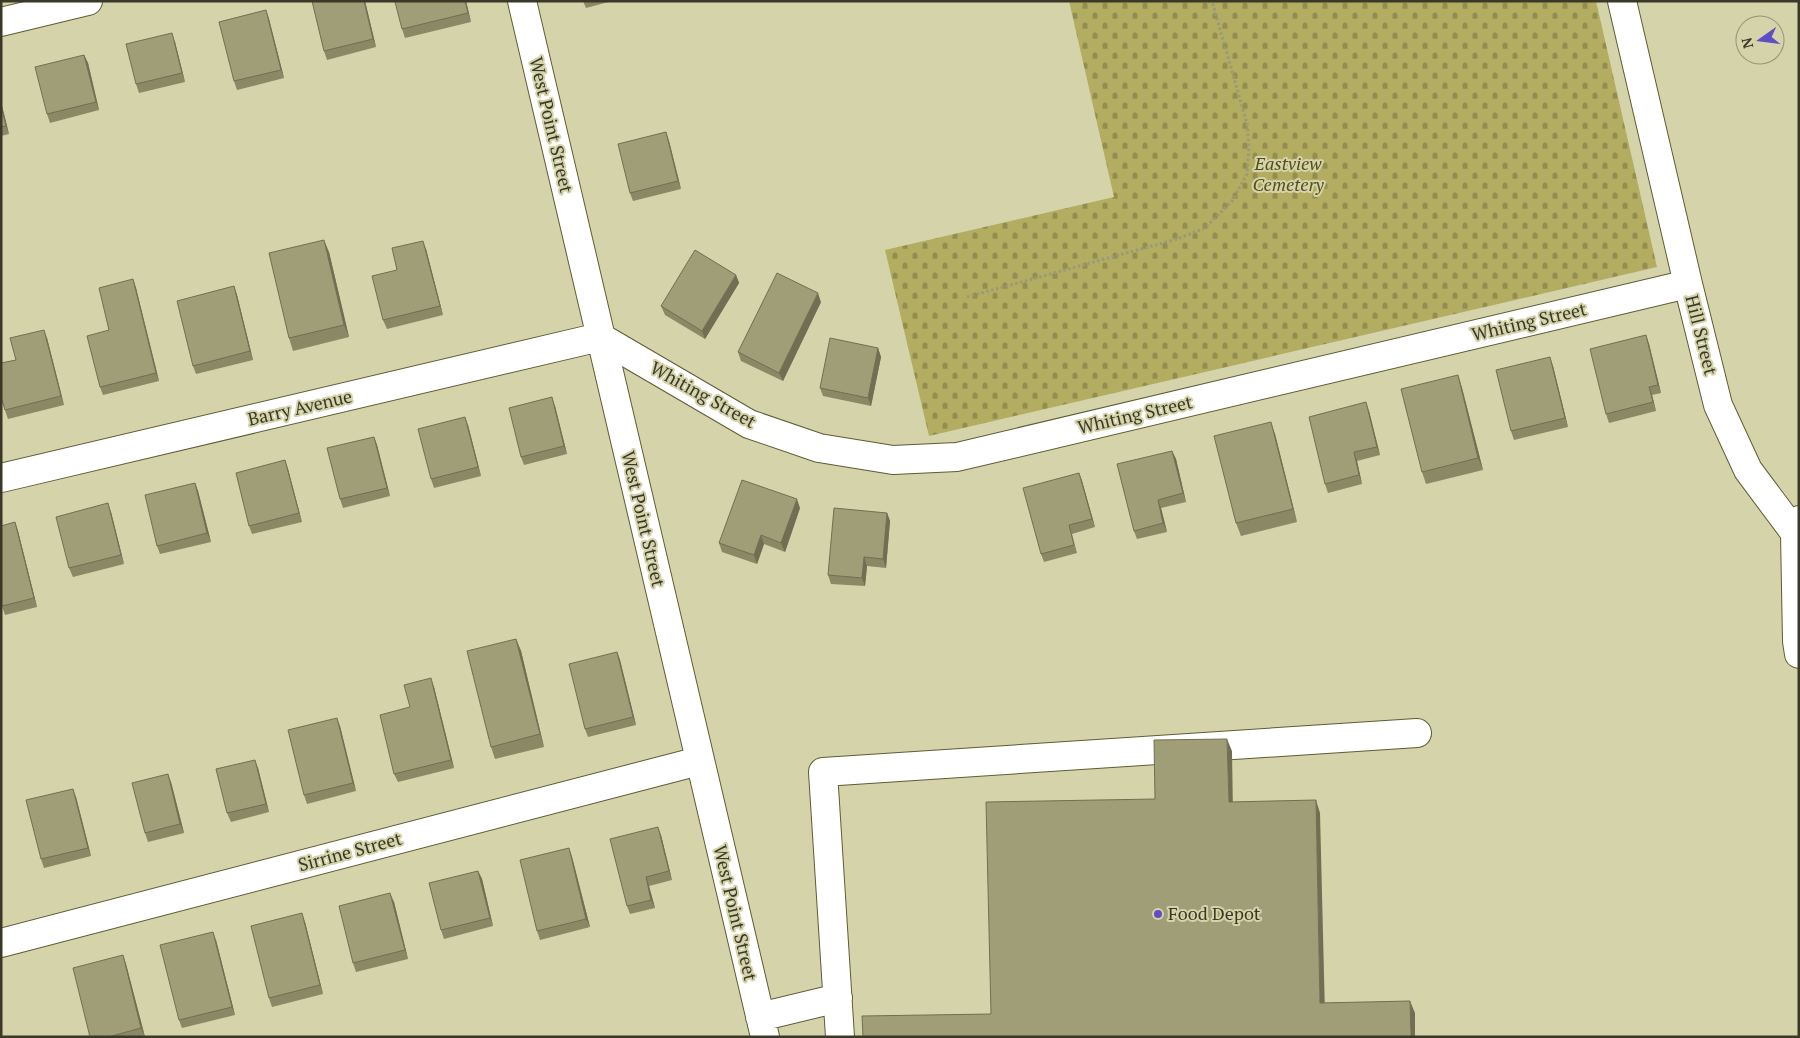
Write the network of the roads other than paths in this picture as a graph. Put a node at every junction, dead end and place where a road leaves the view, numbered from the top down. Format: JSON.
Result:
{"nodes":[{"id":1,"x":88,"y":1,"type":"edge"},
{"id":2,"x":522,"y":1,"type":"edge"},
{"id":3,"x":1622,"y":1,"type":"edge"},
{"id":4,"x":1,"y":22,"type":"edge"},
{"id":5,"x":1688,"y":284,"type":"junction"},
{"id":6,"x":600,"y":337,"type":"junction"},
{"id":7,"x":1,"y":478,"type":"edge"},
{"id":8,"x":1798,"y":529,"type":"edge"},
{"id":9,"x":1799,"y":654,"type":"edge"},
{"id":10,"x":1417,"y":733,"type":"dead end"},
{"id":11,"x":699,"y":761,"type":"junction"},
{"id":12,"x":1,"y":942,"type":"edge"},
{"id":13,"x":838,"y":998,"type":"junction"},
{"id":14,"x":762,"y":1027,"type":"edge"},
{"id":15,"x":840,"y":1037,"type":"edge"}],
"edges":[{"from":1,"to":4,"type":"street"},
{"from":2,"to":6,"type":"street","name":"West Point Street"},
{"from":3,"to":5,"type":"street","name":"Hill Street"},
{"from":5,"to":6,"type":"street","name":"Whiting Street"},
{"from":5,"to":8,"type":"street","name":"Hill Street"},
{"from":6,"to":7,"type":"street","name":"Barry Avenue"},
{"from":6,"to":11,"type":"street","name":"West Point Street"},
{"from":8,"to":9,"type":"street","name":"Hill Street"},
{"from":10,"to":13,"type":"street"},
{"from":11,"to":12,"type":"street","name":"Sirrine Street"},
{"from":11,"to":14,"type":"street","name":"West Point Street"},
{"from":13,"to":14,"type":"street"},
{"from":13,"to":15,"type":"street"}]}
